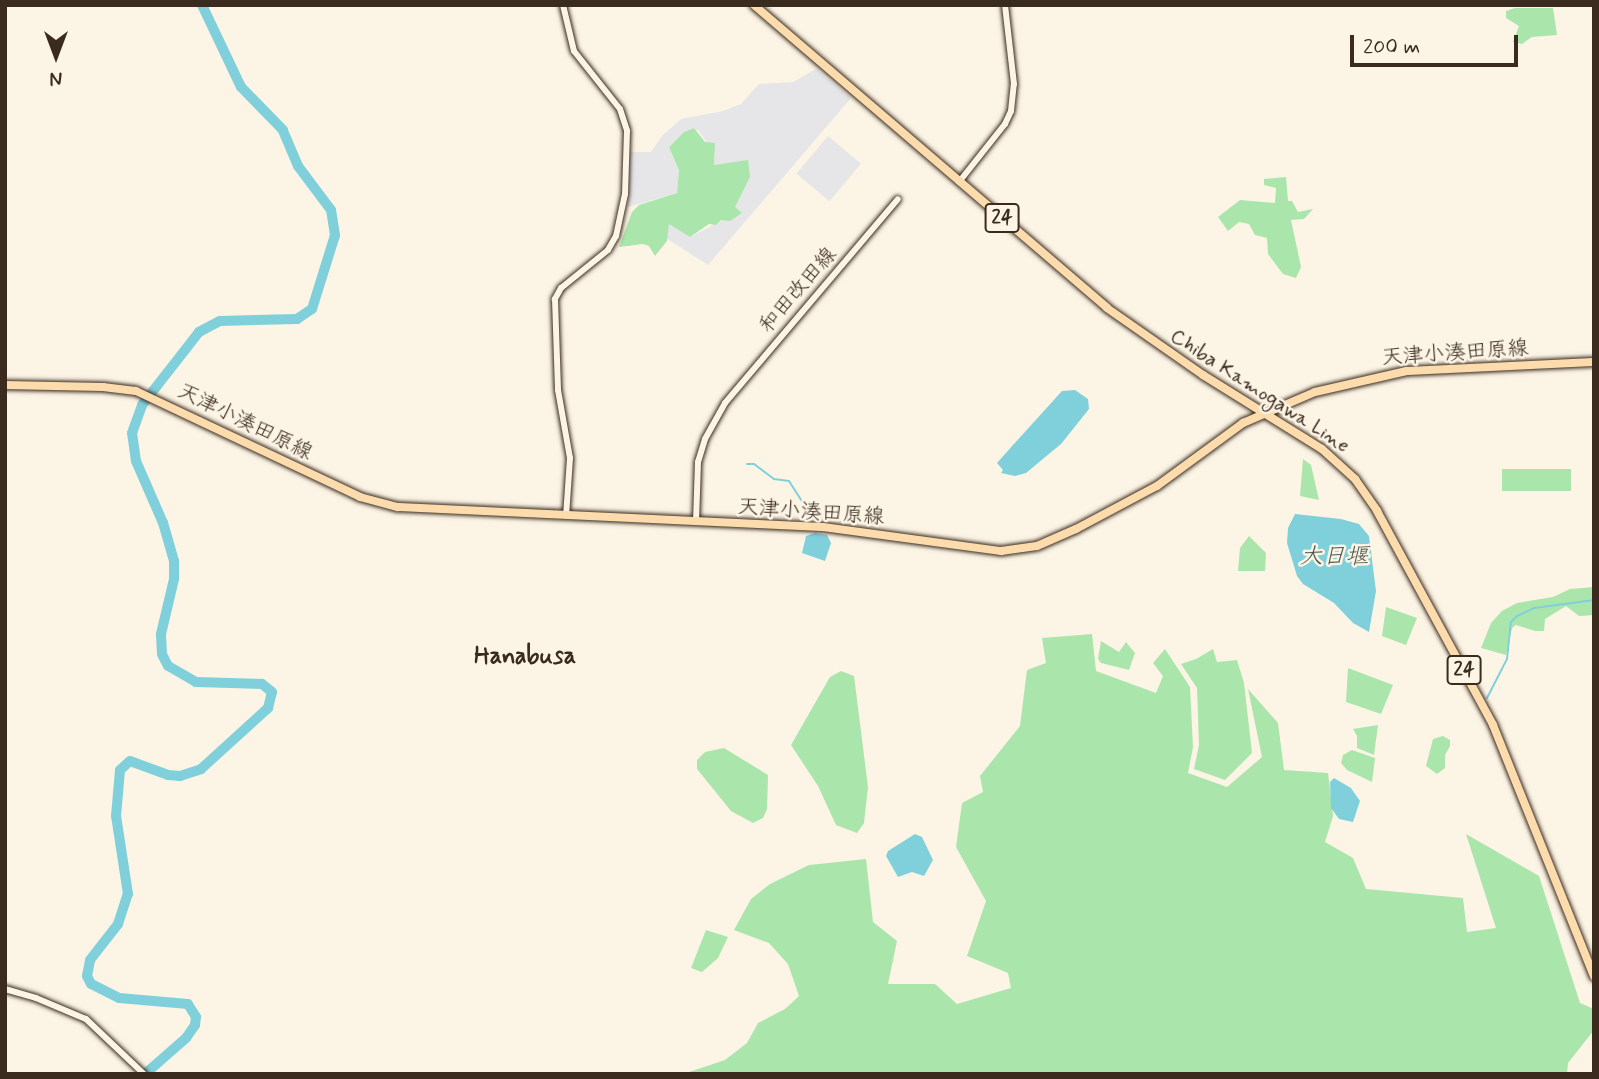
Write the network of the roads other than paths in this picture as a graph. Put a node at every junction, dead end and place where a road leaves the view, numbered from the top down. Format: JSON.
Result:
{"nodes":[{"id":1,"x":564,"y":5,"type":"edge"},
{"id":2,"x":754,"y":5,"type":"edge"},
{"id":3,"x":1005,"y":5,"type":"edge"},
{"id":4,"x":959,"y":182,"type":"junction"},
{"id":5,"x":898,"y":199,"type":"dead end"},
{"id":6,"x":1594,"y":362,"type":"edge"},
{"id":7,"x":5,"y":385,"type":"edge"},
{"id":8,"x":1265,"y":412,"type":"junction"},
{"id":9,"x":566,"y":516,"type":"junction"},
{"id":10,"x":696,"y":522,"type":"junction"},
{"id":11,"x":1594,"y":976,"type":"edge"},
{"id":12,"x":5,"y":989,"type":"edge"},
{"id":13,"x":145,"y":1074,"type":"edge"}],
"edges":[{"from":1,"to":9,"type":"street"},
{"from":2,"to":4,"type":"main road","name":"Chiba Kamogawa Line","number":"24"},
{"from":3,"to":4,"type":"street"},
{"from":4,"to":8,"type":"main road","name":"Chiba Kamogawa Line","number":"24"},
{"from":5,"to":10,"type":"street","name":"和田改田線"},
{"from":6,"to":8,"type":"main road","name":"天津小湊田原線"},
{"from":7,"to":9,"type":"main road","name":"天津小湊田原線"},
{"from":8,"to":10,"type":"main road","name":"天津小湊田原線"},
{"from":8,"to":11,"type":"main road","name":"Chiba Kamogawa Line","number":"24"},
{"from":9,"to":10,"type":"main road","name":"天津小湊田原線"},
{"from":12,"to":13,"type":"street"}]}
